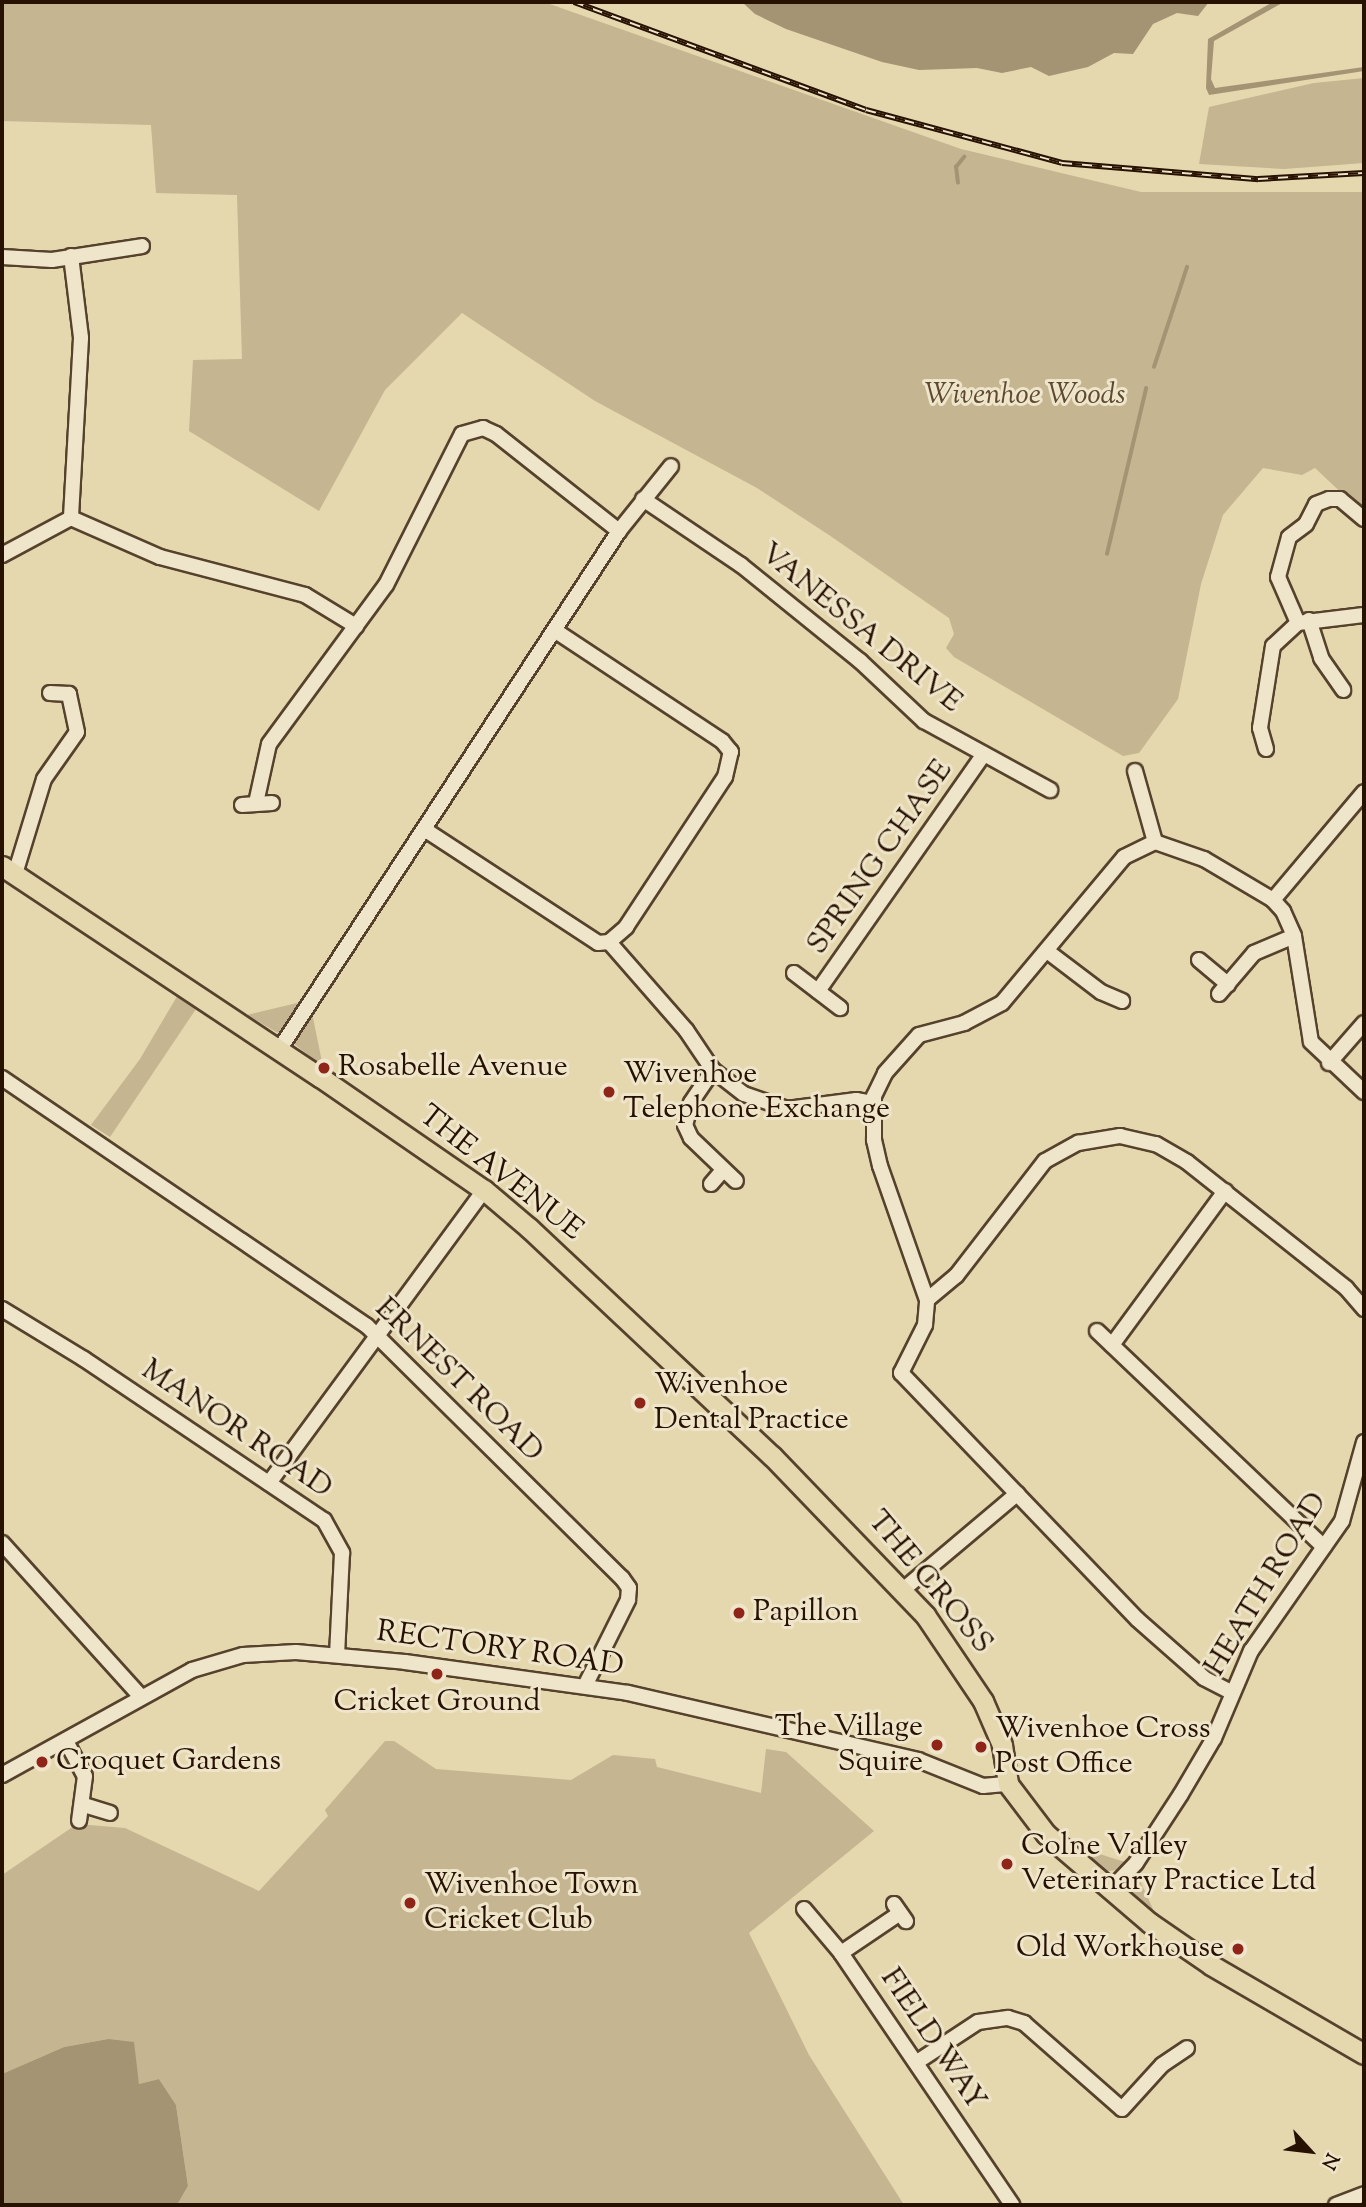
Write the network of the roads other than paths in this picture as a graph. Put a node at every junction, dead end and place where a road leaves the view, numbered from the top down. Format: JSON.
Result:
{"nodes":[{"id":1,"x":142,"y":246,"type":"dead end"},
{"id":2,"x":71,"y":256,"type":"junction"},
{"id":3,"x":2,"y":257,"type":"edge"},
{"id":4,"x":671,"y":466,"type":"dead end"},
{"id":5,"x":643,"y":499,"type":"junction"},
{"id":6,"x":71,"y":519,"type":"junction"},
{"id":7,"x":1364,"y":519,"type":"edge"},
{"id":8,"x":619,"y":531,"type":"junction"},
{"id":9,"x":2,"y":555,"type":"edge"},
{"id":10,"x":1364,"y":615,"type":"edge"},
{"id":11,"x":1303,"y":622,"type":"junction"},
{"id":12,"x":356,"y":626,"type":"junction"},
{"id":13,"x":555,"y":631,"type":"junction"},
{"id":14,"x":1343,"y":690,"type":"dead end"},
{"id":15,"x":50,"y":693,"type":"dead end"},
{"id":16,"x":1266,"y":749,"type":"dead end"},
{"id":17,"x":984,"y":754,"type":"junction"},
{"id":18,"x":1135,"y":771,"type":"dead end"},
{"id":19,"x":1050,"y":790,"type":"dead end"},
{"id":20,"x":1364,"y":792,"type":"edge"},
{"id":21,"x":272,"y":803,"type":"dead end"},
{"id":22,"x":424,"y":829,"type":"junction"},
{"id":23,"x":1155,"y":842,"type":"junction"},
{"id":24,"x":8,"y":870,"type":"edge"},
{"id":25,"x":1273,"y":900,"type":"junction"},
{"id":26,"x":1294,"y":936,"type":"junction"},
{"id":27,"x":609,"y":942,"type":"junction"},
{"id":28,"x":1047,"y":951,"type":"junction"},
{"id":29,"x":1199,"y":960,"type":"dead end"},
{"id":30,"x":794,"y":972,"type":"dead end"},
{"id":31,"x":818,"y":991,"type":"junction"},
{"id":32,"x":1122,"y":1001,"type":"dead end"},
{"id":33,"x":840,"y":1008,"type":"dead end"},
{"id":34,"x":1364,"y":1023,"type":"edge"},
{"id":35,"x":279,"y":1049,"type":"junction"},
{"id":36,"x":1329,"y":1063,"type":"junction"},
{"id":37,"x":713,"y":1070,"type":"junction"},
{"id":38,"x":2,"y":1078,"type":"edge"},
{"id":39,"x":1364,"y":1092,"type":"edge"},
{"id":40,"x":873,"y":1103,"type":"junction"},
{"id":41,"x":723,"y":1170,"type":"junction"},
{"id":42,"x":736,"y":1181,"type":"dead end"},
{"id":43,"x":711,"y":1184,"type":"dead end"},
{"id":44,"x":484,"y":1190,"type":"junction"},
{"id":45,"x":1225,"y":1191,"type":"junction"},
{"id":46,"x":927,"y":1300,"type":"junction"},
{"id":47,"x":2,"y":1308,"type":"edge"},
{"id":48,"x":1364,"y":1309,"type":"edge"},
{"id":49,"x":1097,"y":1331,"type":"dead end"},
{"id":50,"x":378,"y":1335,"type":"junction"},
{"id":51,"x":1112,"y":1345,"type":"junction"},
{"id":52,"x":1364,"y":1442,"type":"edge"},
{"id":53,"x":269,"y":1483,"type":"junction"},
{"id":54,"x":1017,"y":1494,"type":"junction"},
{"id":55,"x":822,"y":1504,"type":"joint"},
{"id":56,"x":2,"y":1543,"type":"edge"},
{"id":57,"x":1324,"y":1547,"type":"junction"},
{"id":58,"x":904,"y":1589,"type":"junction"},
{"id":59,"x":337,"y":1655,"type":"junction"},
{"id":60,"x":585,"y":1686,"type":"junction"},
{"id":61,"x":1231,"y":1692,"type":"junction"},
{"id":62,"x":141,"y":1698,"type":"junction"},
{"id":63,"x":66,"y":1741,"type":"junction"},
{"id":64,"x":2,"y":1775,"type":"edge"},
{"id":65,"x":1008,"y":1784,"type":"junction"},
{"id":66,"x":84,"y":1805,"type":"junction"},
{"id":67,"x":110,"y":1813,"type":"dead end"},
{"id":68,"x":79,"y":1822,"type":"dead end"},
{"id":69,"x":1110,"y":1890,"type":"junction"},
{"id":70,"x":804,"y":1909,"type":"dead end"},
{"id":71,"x":900,"y":1913,"type":"dead end"},
{"id":72,"x":841,"y":1953,"type":"junction"},
{"id":73,"x":1187,"y":2048,"type":"dead end"},
{"id":74,"x":1364,"y":2054,"type":"edge"},
{"id":75,"x":917,"y":2062,"type":"junction"},
{"id":76,"x":1364,"y":2194,"type":"edge"},
{"id":77,"x":1012,"y":2205,"type":"edge"},
{"id":78,"x":1336,"y":2205,"type":"edge"}],
"edges":[{"from":1,"to":2,"type":"street"},
{"from":2,"to":3,"type":"street"},
{"from":2,"to":6,"type":"street"},
{"from":4,"to":5,"type":"street"},
{"from":5,"to":8,"type":"street"},
{"from":5,"to":17,"type":"street","name":"VANESSA DRIVE"},
{"from":6,"to":9,"type":"street"},
{"from":6,"to":12,"type":"street"},
{"from":7,"to":11,"type":"street"},
{"from":8,"to":12,"type":"street"},
{"from":8,"to":13,"type":"street"},
{"from":10,"to":11,"type":"street"},
{"from":11,"to":14,"type":"street"},
{"from":11,"to":16,"type":"street"},
{"from":12,"to":21,"type":"street"},
{"from":13,"to":22,"type":"street"},
{"from":13,"to":27,"type":"street"},
{"from":15,"to":24,"type":"street"},
{"from":17,"to":19,"type":"street","name":"VANESSA DRIVE"},
{"from":17,"to":31,"type":"street","name":"SPRING CHASE"},
{"from":18,"to":23,"type":"street"},
{"from":20,"to":25,"type":"street"},
{"from":22,"to":27,"type":"street"},
{"from":22,"to":35,"type":"street"},
{"from":23,"to":25,"type":"street"},
{"from":23,"to":28,"type":"street"},
{"from":24,"to":35,"type":"main road","name":"THE AVENUE"},
{"from":25,"to":26,"type":"street"},
{"from":26,"to":29,"type":"street"},
{"from":26,"to":36,"type":"street"},
{"from":27,"to":37,"type":"street"},
{"from":28,"to":32,"type":"street"},
{"from":28,"to":40,"type":"street"},
{"from":30,"to":31,"type":"street","name":"SPRING CHASE"},
{"from":31,"to":33,"type":"street","name":"SPRING CHASE"},
{"from":34,"to":36,"type":"street"},
{"from":35,"to":44,"type":"main road","name":"THE AVENUE"},
{"from":36,"to":39,"type":"street"},
{"from":37,"to":40,"type":"street"},
{"from":37,"to":41,"type":"street"},
{"from":38,"to":50,"type":"street","name":"ERNEST ROAD"},
{"from":40,"to":46,"type":"street"},
{"from":41,"to":42,"type":"street"},
{"from":41,"to":43,"type":"street"},
{"from":44,"to":50,"type":"street"},
{"from":44,"to":55,"type":"main road","name":"THE AVENUE"},
{"from":45,"to":46,"type":"street"},
{"from":45,"to":48,"type":"street"},
{"from":45,"to":51,"type":"street"},
{"from":46,"to":54,"type":"street"},
{"from":47,"to":53,"type":"street","name":"MANOR ROAD"},
{"from":49,"to":51,"type":"street"},
{"from":50,"to":53,"type":"street"},
{"from":50,"to":60,"type":"street","name":"ERNEST ROAD"},
{"from":51,"to":57,"type":"street"},
{"from":52,"to":57,"type":"street","name":"HEATH ROAD"},
{"from":53,"to":59,"type":"street","name":"MANOR ROAD"},
{"from":54,"to":58,"type":"street"},
{"from":54,"to":61,"type":"street"},
{"from":55,"to":58,"type":"main road","name":"THE CROSS"},
{"from":56,"to":62,"type":"street"},
{"from":57,"to":61,"type":"street","name":"HEATH ROAD"},
{"from":58,"to":65,"type":"main road","name":"THE CROSS"},
{"from":59,"to":60,"type":"street","name":"RECTORY ROAD"},
{"from":59,"to":62,"type":"street","name":"RECTORY ROAD"},
{"from":60,"to":65,"type":"street","name":"RECTORY ROAD"},
{"from":61,"to":69,"type":"street","name":"HEATH ROAD"},
{"from":62,"to":63,"type":"street","name":"RECTORY ROAD"},
{"from":63,"to":64,"type":"street","name":"RECTORY ROAD"},
{"from":63,"to":66,"type":"street"},
{"from":65,"to":69,"type":"main road"},
{"from":66,"to":67,"type":"street"},
{"from":66,"to":68,"type":"street"},
{"from":69,"to":74,"type":"main road"},
{"from":70,"to":72,"type":"street","name":"FIELD WAY"},
{"from":71,"to":72,"type":"street"},
{"from":72,"to":75,"type":"street","name":"FIELD WAY"},
{"from":73,"to":75,"type":"street"},
{"from":75,"to":77,"type":"street","name":"FIELD WAY"},
{"from":76,"to":78,"type":"street"}]}
